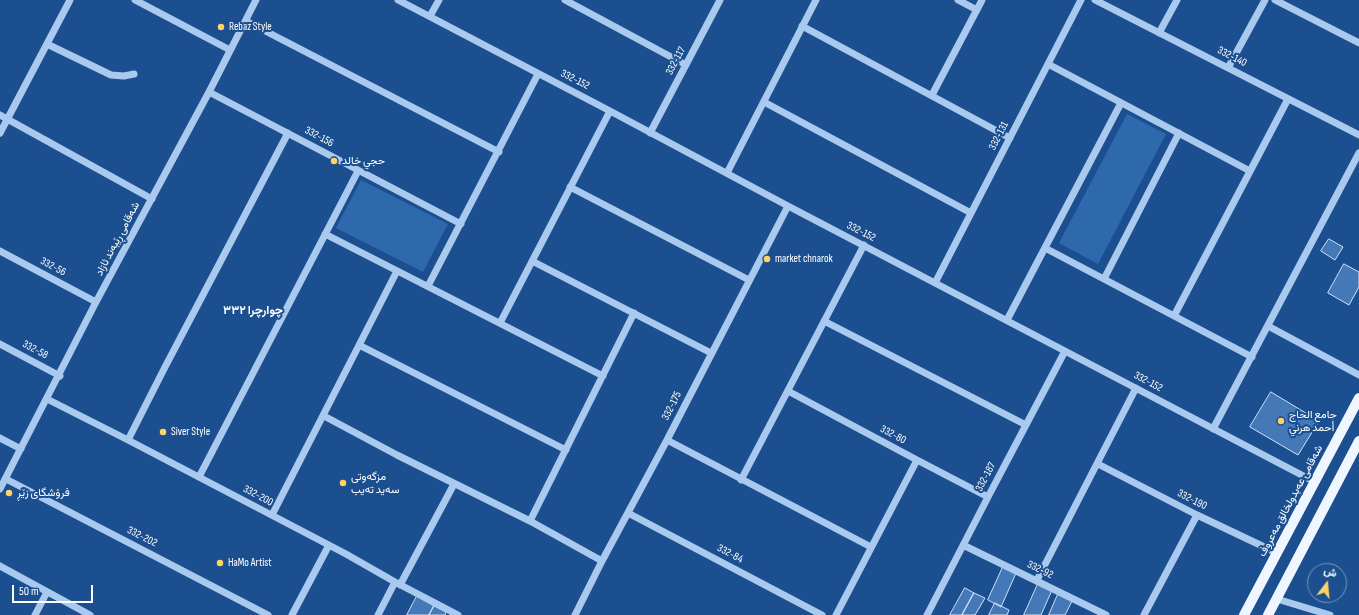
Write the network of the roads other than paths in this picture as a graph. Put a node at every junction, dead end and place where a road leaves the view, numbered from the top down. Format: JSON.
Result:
{"nodes":[{"id":1,"x":70,"y":0,"type":"edge"},
{"id":2,"x":135,"y":0,"type":"edge"},
{"id":3,"x":256,"y":0,"type":"edge"},
{"id":4,"x":398,"y":0,"type":"edge"},
{"id":5,"x":438,"y":0,"type":"edge"},
{"id":6,"x":565,"y":0,"type":"edge"},
{"id":7,"x":720,"y":0,"type":"edge"},
{"id":8,"x":816,"y":0,"type":"edge"},
{"id":9,"x":958,"y":0,"type":"edge"},
{"id":10,"x":982,"y":0,"type":"edge"},
{"id":11,"x":1082,"y":0,"type":"edge"},
{"id":12,"x":1095,"y":0,"type":"edge"},
{"id":13,"x":1177,"y":0,"type":"edge"},
{"id":14,"x":1265,"y":0,"type":"edge"},
{"id":15,"x":1275,"y":0,"type":"edge"},
{"id":16,"x":977,"y":10,"type":"junction"},
{"id":17,"x":430,"y":16,"type":"junction"},
{"id":18,"x":246,"y":21,"type":"junction"},
{"id":19,"x":802,"y":26,"type":"junction"},
{"id":20,"x":1160,"y":33,"type":"junction"},
{"id":21,"x":1359,"y":43,"type":"edge"},
{"id":22,"x":47,"y":44,"type":"junction"},
{"id":23,"x":230,"y":50,"type":"junction"},
{"id":24,"x":1048,"y":64,"type":"junction"},
{"id":25,"x":686,"y":65,"type":"junction"},
{"id":26,"x":1228,"y":68,"type":"junction"},
{"id":27,"x":134,"y":74,"type":"dead end"},
{"id":28,"x":538,"y":74,"type":"junction"},
{"id":29,"x":209,"y":92,"type":"junction"},
{"id":30,"x":932,"y":95,"type":"junction"},
{"id":31,"x":1288,"y":99,"type":"junction"},
{"id":32,"x":764,"y":102,"type":"junction"},
{"id":33,"x":1121,"y":103,"type":"junction"},
{"id":34,"x":610,"y":111,"type":"junction"},
{"id":35,"x":0,"y":115,"type":"edge"},
{"id":36,"x":7,"y":119,"type":"junction"},
{"id":37,"x":0,"y":133,"type":"edge"},
{"id":38,"x":288,"y":133,"type":"junction"},
{"id":39,"x":650,"y":133,"type":"junction"},
{"id":40,"x":1178,"y":133,"type":"junction"},
{"id":41,"x":1359,"y":135,"type":"edge"},
{"id":42,"x":1010,"y":138,"type":"junction"},
{"id":43,"x":499,"y":152,"type":"junction"},
{"id":44,"x":1359,"y":153,"type":"edge"},
{"id":45,"x":358,"y":171,"type":"junction"},
{"id":46,"x":1250,"y":171,"type":"junction"},
{"id":47,"x":727,"y":173,"type":"junction"},
{"id":48,"x":570,"y":187,"type":"junction"},
{"id":49,"x":152,"y":199,"type":"junction"},
{"id":50,"x":788,"y":206,"type":"junction"},
{"id":51,"x":971,"y":213,"type":"junction"},
{"id":52,"x":461,"y":224,"type":"junction"},
{"id":53,"x":325,"y":234,"type":"junction"},
{"id":54,"x":864,"y":245,"type":"junction"},
{"id":55,"x":1045,"y":248,"type":"junction"},
{"id":56,"x":0,"y":251,"type":"edge"},
{"id":57,"x":532,"y":260,"type":"junction"},
{"id":58,"x":397,"y":271,"type":"junction"},
{"id":59,"x":1104,"y":279,"type":"junction"},
{"id":60,"x":749,"y":280,"type":"junction"},
{"id":61,"x":936,"y":283,"type":"junction"},
{"id":62,"x":428,"y":286,"type":"junction"},
{"id":63,"x":96,"y":302,"type":"junction"},
{"id":64,"x":634,"y":313,"type":"junction"},
{"id":65,"x":1174,"y":316,"type":"junction"},
{"id":66,"x":1007,"y":320,"type":"junction"},
{"id":67,"x":824,"y":321,"type":"junction"},
{"id":68,"x":500,"y":323,"type":"junction"},
{"id":69,"x":1268,"y":326,"type":"junction"},
{"id":70,"x":0,"y":344,"type":"edge"},
{"id":71,"x":359,"y":344,"type":"junction"},
{"id":72,"x":1065,"y":351,"type":"junction"},
{"id":73,"x":711,"y":353,"type":"junction"},
{"id":74,"x":1252,"y":357,"type":"junction"},
{"id":75,"x":1359,"y":375,"type":"edge"},
{"id":76,"x":60,"y":376,"type":"junction"},
{"id":77,"x":604,"y":376,"type":"junction"},
{"id":78,"x":1136,"y":388,"type":"junction"},
{"id":79,"x":788,"y":391,"type":"junction"},
{"id":80,"x":1359,"y":398,"type":"edge"},
{"id":81,"x":47,"y":399,"type":"junction"},
{"id":82,"x":324,"y":416,"type":"junction"},
{"id":83,"x":1026,"y":425,"type":"junction"},
{"id":84,"x":1213,"y":429,"type":"junction"},
{"id":85,"x":0,"y":438,"type":"edge"},
{"id":86,"x":128,"y":440,"type":"junction"},
{"id":87,"x":667,"y":440,"type":"junction"},
{"id":88,"x":1359,"y":441,"type":"edge"},
{"id":89,"x":21,"y":449,"type":"junction"},
{"id":90,"x":566,"y":450,"type":"junction"},
{"id":91,"x":916,"y":460,"type":"junction"},
{"id":92,"x":1098,"y":464,"type":"junction"},
{"id":93,"x":199,"y":477,"type":"junction"},
{"id":94,"x":6,"y":479,"type":"junction"},
{"id":95,"x":741,"y":480,"type":"junction"},
{"id":96,"x":1315,"y":482,"type":"junction"},
{"id":97,"x":454,"y":484,"type":"junction"},
{"id":98,"x":0,"y":489,"type":"edge"},
{"id":99,"x":988,"y":497,"type":"junction"},
{"id":100,"x":628,"y":513,"type":"junction"},
{"id":101,"x":272,"y":515,"type":"junction"},
{"id":102,"x":1197,"y":515,"type":"junction"},
{"id":103,"x":530,"y":521,"type":"junction"},
{"id":104,"x":963,"y":544,"type":"junction"},
{"id":105,"x":329,"y":545,"type":"junction"},
{"id":106,"x":871,"y":547,"type":"junction"},
{"id":107,"x":1277,"y":553,"type":"junction"},
{"id":108,"x":602,"y":561,"type":"junction"},
{"id":109,"x":0,"y":566,"type":"edge"},
{"id":110,"x":1037,"y":580,"type":"junction"},
{"id":111,"x":398,"y":584,"type":"junction"},
{"id":112,"x":47,"y":592,"type":"junction"},
{"id":113,"x":1277,"y":599,"type":"junction"},
{"id":114,"x":1308,"y":612,"type":"edge"},
{"id":115,"x":818,"y":614,"type":"edge"},
{"id":116,"x":35,"y":615,"type":"edge"},
{"id":117,"x":90,"y":615,"type":"edge"},
{"id":118,"x":268,"y":615,"type":"edge"},
{"id":119,"x":292,"y":615,"type":"edge"},
{"id":120,"x":378,"y":615,"type":"edge"},
{"id":121,"x":458,"y":615,"type":"edge"},
{"id":122,"x":575,"y":615,"type":"edge"},
{"id":123,"x":836,"y":615,"type":"edge"},
{"id":124,"x":927,"y":615,"type":"edge"},
{"id":125,"x":1106,"y":615,"type":"edge"},
{"id":126,"x":1144,"y":615,"type":"edge"},
{"id":127,"x":1244,"y":615,"type":"edge"},
{"id":128,"x":1268,"y":615,"type":"edge"},
{"id":129,"x":1330,"y":615,"type":"edge"}],
"edges":[{"from":1,"to":22,"type":"street"},
{"from":2,"to":23,"type":"street"},
{"from":3,"to":18,"type":"street","name":"شەقامی ڕێبەند ئازاد"},
{"from":4,"to":17,"type":"street","name":"332-152"},
{"from":5,"to":17,"type":"street"},
{"from":6,"to":25,"type":"street"},
{"from":7,"to":25,"type":"street","name":"332-117"},
{"from":8,"to":19,"type":"street"},
{"from":9,"to":16,"type":"street"},
{"from":10,"to":16,"type":"street"},
{"from":11,"to":24,"type":"street","name":"332-131"},
{"from":12,"to":20,"type":"street","name":"332-140"},
{"from":13,"to":20,"type":"street"},
{"from":14,"to":26,"type":"street"},
{"from":15,"to":21,"type":"street"},
{"from":16,"to":30,"type":"street"},
{"from":17,"to":28,"type":"street","name":"332-152"},
{"from":18,"to":23,"type":"street","name":"شەقامی ڕێبەند ئازاد"},
{"from":18,"to":43,"type":"street"},
{"from":19,"to":30,"type":"street"},
{"from":19,"to":32,"type":"street"},
{"from":20,"to":26,"type":"street","name":"332-140"},
{"from":22,"to":27,"type":"street"},
{"from":22,"to":36,"type":"street"},
{"from":23,"to":29,"type":"street","name":"شەقامی ڕێبەند ئازاد"},
{"from":24,"to":33,"type":"street"},
{"from":24,"to":42,"type":"street","name":"332-131"},
{"from":25,"to":39,"type":"street","name":"332-117"},
{"from":26,"to":31,"type":"street","name":"332-140"},
{"from":28,"to":34,"type":"street","name":"332-152"},
{"from":28,"to":43,"type":"street"},
{"from":29,"to":38,"type":"street","name":"332-156"},
{"from":29,"to":49,"type":"street","name":"شەقامی ڕێبەند ئازاد"},
{"from":30,"to":42,"type":"street"},
{"from":31,"to":41,"type":"street","name":"332-140"},
{"from":31,"to":46,"type":"street"},
{"from":32,"to":47,"type":"street"},
{"from":32,"to":51,"type":"street"},
{"from":33,"to":40,"type":"street"},
{"from":33,"to":55,"type":"street"},
{"from":34,"to":39,"type":"street","name":"332-152"},
{"from":34,"to":48,"type":"street"},
{"from":35,"to":36,"type":"street"},
{"from":36,"to":37,"type":"street"},
{"from":36,"to":49,"type":"street"},
{"from":38,"to":45,"type":"street","name":"332-156"},
{"from":38,"to":86,"type":"street"},
{"from":39,"to":47,"type":"street","name":"332-152"},
{"from":40,"to":46,"type":"street"},
{"from":40,"to":59,"type":"street"},
{"from":42,"to":51,"type":"street","name":"332-131"},
{"from":43,"to":52,"type":"street"},
{"from":44,"to":69,"type":"street"},
{"from":45,"to":52,"type":"street","name":"332-156"},
{"from":45,"to":53,"type":"street"},
{"from":46,"to":65,"type":"street"},
{"from":47,"to":50,"type":"street","name":"332-152"},
{"from":48,"to":57,"type":"street"},
{"from":48,"to":60,"type":"street"},
{"from":49,"to":63,"type":"street","name":"شەقامی ڕێبەند ئازاد"},
{"from":50,"to":54,"type":"street","name":"332-152"},
{"from":50,"to":60,"type":"street","name":"332-175"},
{"from":51,"to":61,"type":"street","name":"332-131"},
{"from":52,"to":62,"type":"street"},
{"from":53,"to":58,"type":"street"},
{"from":53,"to":93,"type":"street"},
{"from":54,"to":61,"type":"street","name":"332-152"},
{"from":54,"to":67,"type":"street"},
{"from":55,"to":59,"type":"street"},
{"from":55,"to":66,"type":"street"},
{"from":56,"to":63,"type":"street","name":"332-56"},
{"from":57,"to":64,"type":"street"},
{"from":57,"to":68,"type":"street"},
{"from":58,"to":62,"type":"street"},
{"from":58,"to":71,"type":"street"},
{"from":59,"to":65,"type":"street"},
{"from":60,"to":73,"type":"street","name":"332-175"},
{"from":61,"to":66,"type":"street","name":"332-152"},
{"from":62,"to":68,"type":"street"},
{"from":63,"to":76,"type":"street","name":"شەقامی ڕێبەند ئازاد"},
{"from":64,"to":73,"type":"street"},
{"from":64,"to":77,"type":"street"},
{"from":65,"to":74,"type":"street"},
{"from":66,"to":72,"type":"street","name":"332-152"},
{"from":67,"to":79,"type":"street"},
{"from":67,"to":83,"type":"street"},
{"from":68,"to":77,"type":"street"},
{"from":69,"to":74,"type":"street"},
{"from":69,"to":75,"type":"street"},
{"from":70,"to":76,"type":"street","name":"332-58"},
{"from":71,"to":82,"type":"street"},
{"from":71,"to":90,"type":"street"},
{"from":72,"to":78,"type":"street","name":"332-152"},
{"from":72,"to":83,"type":"street","name":"332-187"},
{"from":73,"to":87,"type":"street","name":"332-175"},
{"from":74,"to":84,"type":"street"},
{"from":76,"to":81,"type":"street","name":"شەقامی ڕێبەند ئازاد"},
{"from":77,"to":90,"type":"street"},
{"from":78,"to":84,"type":"street","name":"332-152"},
{"from":78,"to":92,"type":"street"},
{"from":79,"to":91,"type":"street","name":"332-80"},
{"from":79,"to":95,"type":"street"},
{"from":80,"to":96,"type":"main road","name":"شەقامی عەبدولخالق مەعروف"},
{"from":81,"to":86,"type":"street","name":"332-200"},
{"from":81,"to":89,"type":"street","name":"شەقامی ڕێبەند ئازاد"},
{"from":82,"to":97,"type":"street"},
{"from":82,"to":101,"type":"street"},
{"from":83,"to":99,"type":"street","name":"332-187"},
{"from":84,"to":96,"type":"street","name":"332-152"},
{"from":85,"to":89,"type":"street"},
{"from":86,"to":93,"type":"street","name":"332-200"},
{"from":87,"to":95,"type":"street"},
{"from":87,"to":100,"type":"street","name":"332-175"},
{"from":88,"to":113,"type":"main road"},
{"from":89,"to":94,"type":"street","name":"شەقامی ڕێبەند ئازاد"},
{"from":90,"to":103,"type":"street"},
{"from":91,"to":99,"type":"street","name":"332-80"},
{"from":91,"to":106,"type":"street"},
{"from":92,"to":102,"type":"street","name":"332-190"},
{"from":92,"to":110,"type":"street"},
{"from":93,"to":101,"type":"street","name":"332-200"},
{"from":94,"to":98,"type":"street","name":"شەقامی ڕێبەند ئازاد"},
{"from":94,"to":118,"type":"street","name":"332-202"},
{"from":95,"to":106,"type":"street"},
{"from":96,"to":107,"type":"main road","name":"شەقامی عەبدولخالق مەعروف"},
{"from":97,"to":103,"type":"street"},
{"from":97,"to":111,"type":"street"},
{"from":99,"to":104,"type":"street","name":"332-187"},
{"from":100,"to":108,"type":"street","name":"332-175"},
{"from":100,"to":115,"type":"street","name":"332-84"},
{"from":101,"to":105,"type":"street","name":"332-200"},
{"from":102,"to":107,"type":"street","name":"332-190"},
{"from":102,"to":126,"type":"street"},
{"from":103,"to":108,"type":"street"},
{"from":104,"to":110,"type":"street","name":"332-92"},
{"from":104,"to":124,"type":"street","name":"332-187"},
{"from":105,"to":111,"type":"street","name":"332-200"},
{"from":105,"to":119,"type":"street"},
{"from":106,"to":123,"type":"street"},
{"from":107,"to":127,"type":"main road","name":"شەقامی عەبدولخالق مەعروف"},
{"from":108,"to":122,"type":"street","name":"332-175"},
{"from":109,"to":112,"type":"street"},
{"from":110,"to":125,"type":"street","name":"332-92"},
{"from":111,"to":120,"type":"street"},
{"from":111,"to":121,"type":"street","name":"332-200"},
{"from":112,"to":116,"type":"street"},
{"from":112,"to":117,"type":"street"},
{"from":113,"to":114,"type":"street"},
{"from":113,"to":128,"type":"main road"},
{"from":114,"to":129,"type":"street"}]}
